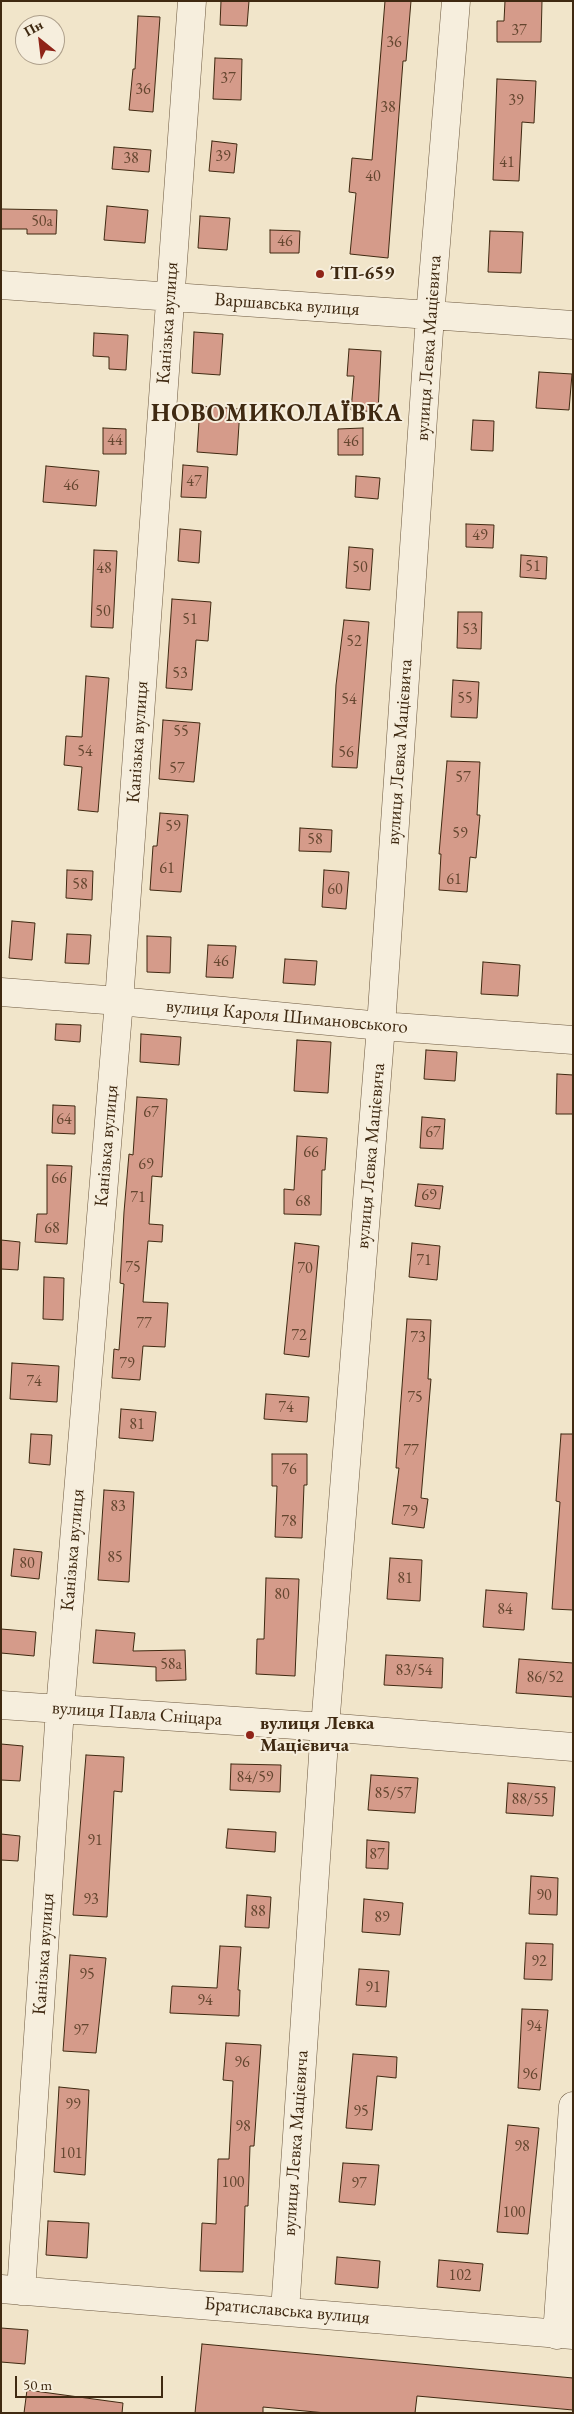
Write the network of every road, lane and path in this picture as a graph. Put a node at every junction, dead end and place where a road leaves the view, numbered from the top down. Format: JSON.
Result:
{"nodes":[{"id":1,"x":192,"y":1,"type":"edge"},
{"id":2,"x":456,"y":1,"type":"edge"},
{"id":3,"x":1,"y":285,"type":"edge"},
{"id":4,"x":170,"y":296,"type":"junction"},
{"id":5,"x":430,"y":316,"type":"junction"},
{"id":6,"x":573,"y":325,"type":"edge"},
{"id":7,"x":1,"y":992,"type":"edge"},
{"id":8,"x":119,"y":1000,"type":"junction"},
{"id":9,"x":381,"y":1026,"type":"junction"},
{"id":10,"x":573,"y":1040,"type":"edge"},
{"id":11,"x":1,"y":1705,"type":"edge"},
{"id":12,"x":60,"y":1709,"type":"junction"},
{"id":13,"x":325,"y":1727,"type":"junction"},
{"id":14,"x":573,"y":1747,"type":"edge"},
{"id":15,"x":573,"y":2106,"type":"edge"},
{"id":16,"x":11,"y":2290,"type":"edge"},
{"id":17,"x":285,"y":2311,"type":"junction"},
{"id":18,"x":565,"y":2335,"type":"edge"}],
"edges":[{"from":1,"to":4,"type":"street","name":"Канізька вулиця"},
{"from":2,"to":5,"type":"street","name":"вулиця Левка Мацієвича"},
{"from":3,"to":4,"type":"street","name":"Варшавська вулиця"},
{"from":4,"to":5,"type":"street","name":"Варшавська вулиця"},
{"from":4,"to":8,"type":"street","name":"Канізька вулиця"},
{"from":5,"to":6,"type":"street","name":"Варшавська вулиця"},
{"from":5,"to":9,"type":"street","name":"вулиця Левка Мацієвича"},
{"from":7,"to":8,"type":"street","name":"вулиця Кароля Шимановського"},
{"from":8,"to":9,"type":"street","name":"вулиця Кароля Шимановського"},
{"from":8,"to":12,"type":"street","name":"Канізька вулиця"},
{"from":9,"to":10,"type":"street","name":"вулиця Кароля Шимановського"},
{"from":9,"to":13,"type":"street","name":"вулиця Левка Мацієвича"},
{"from":11,"to":12,"type":"street","name":"вулиця Павла Сніцара"},
{"from":12,"to":13,"type":"street","name":"вулиця Павла Сніцара"},
{"from":12,"to":16,"type":"street","name":"Канізька вулиця"},
{"from":13,"to":14,"type":"street","name":"вулиця Павла Сніцара"},
{"from":13,"to":17,"type":"street","name":"вулиця Левка Мацієвича"},
{"from":15,"to":18,"type":"street"},
{"from":16,"to":17,"type":"street","name":"Братиславська вулиця"},
{"from":17,"to":18,"type":"street","name":"Братиславська вулиця"}]}
